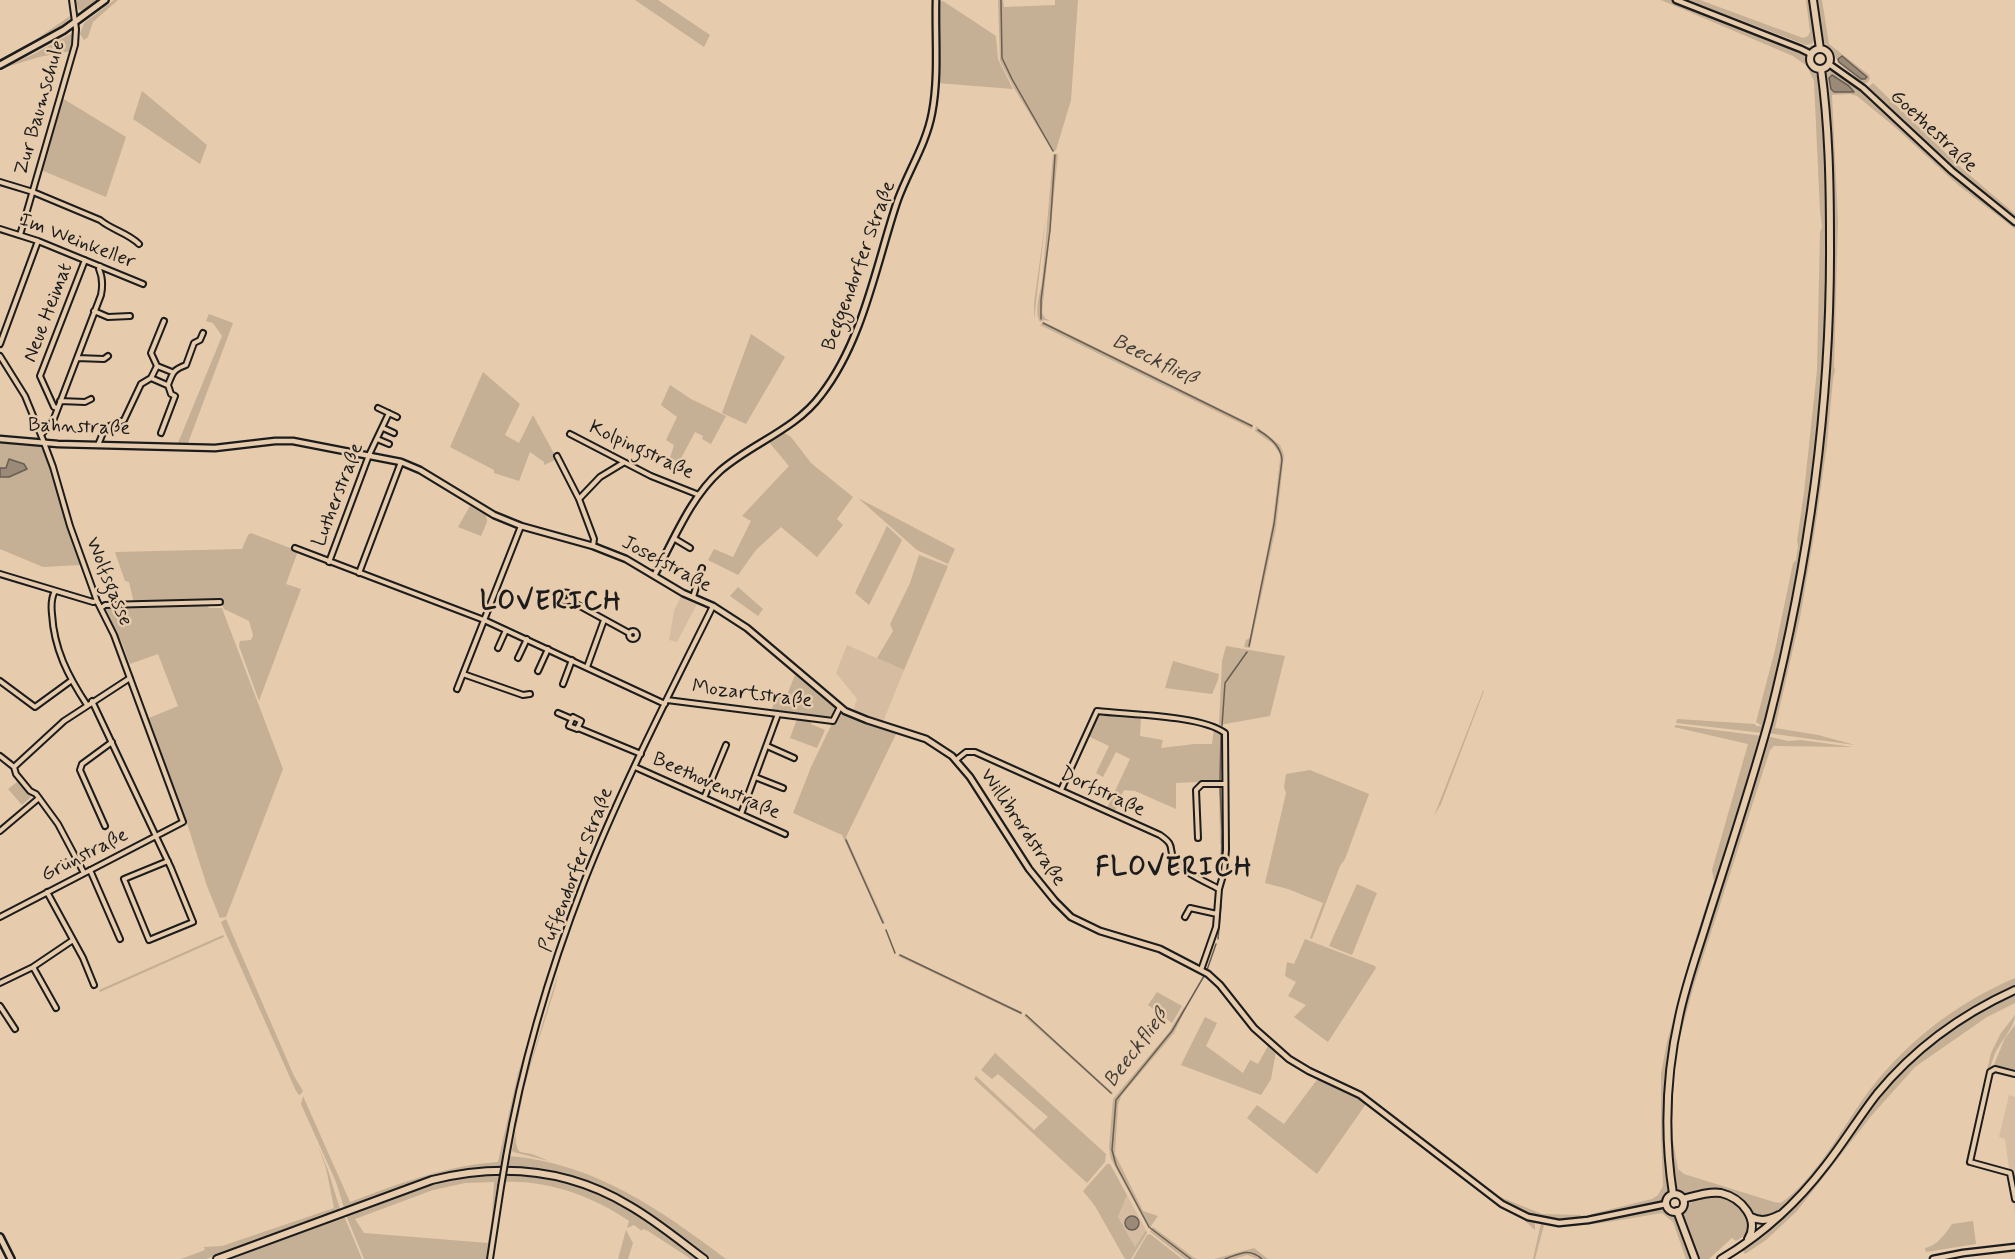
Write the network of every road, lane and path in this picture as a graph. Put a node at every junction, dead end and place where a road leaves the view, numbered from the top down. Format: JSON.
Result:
{"nodes":[{"id":1,"x":72,"y":0,"type":"edge"},
{"id":2,"x":105,"y":0,"type":"edge"},
{"id":3,"x":936,"y":0,"type":"edge"},
{"id":4,"x":1676,"y":0,"type":"edge"},
{"id":5,"x":1813,"y":0,"type":"edge"},
{"id":6,"x":75,"y":22,"type":"junction"},
{"id":7,"x":1820,"y":49,"type":"junction"},
{"id":8,"x":1811,"y":54,"type":"junction"},
{"id":9,"x":1829,"y":64,"type":"junction"},
{"id":10,"x":0,"y":65,"type":"edge"},
{"id":11,"x":1821,"y":69,"type":"junction"},
{"id":12,"x":0,"y":182,"type":"edge"},
{"id":13,"x":33,"y":192,"type":"junction"},
{"id":14,"x":2015,"y":222,"type":"edge"},
{"id":15,"x":0,"y":229,"type":"edge"},
{"id":16,"x":20,"y":236,"type":"junction"},
{"id":17,"x":38,"y":241,"type":"junction"},
{"id":18,"x":139,"y":244,"type":"dead end"},
{"id":19,"x":85,"y":260,"type":"junction"},
{"id":20,"x":100,"y":266,"type":"junction"},
{"id":21,"x":143,"y":284,"type":"dead end"},
{"id":22,"x":94,"y":311,"type":"junction"},
{"id":23,"x":130,"y":316,"type":"dead end"},
{"id":24,"x":164,"y":321,"type":"dead end"},
{"id":25,"x":203,"y":333,"type":"dead end"},
{"id":26,"x":0,"y":344,"type":"edge"},
{"id":27,"x":0,"y":356,"type":"edge"},
{"id":28,"x":108,"y":356,"type":"dead end"},
{"id":29,"x":77,"y":358,"type":"junction"},
{"id":30,"x":157,"y":366,"type":"junction"},
{"id":31,"x":172,"y":372,"type":"junction"},
{"id":32,"x":151,"y":378,"type":"junction"},
{"id":33,"x":168,"y":385,"type":"junction"},
{"id":34,"x":91,"y":399,"type":"dead end"},
{"id":35,"x":60,"y":401,"type":"junction"},
{"id":36,"x":57,"y":408,"type":"junction"},
{"id":37,"x":378,"y":408,"type":"dead end"},
{"id":38,"x":389,"y":413,"type":"junction"},
{"id":39,"x":396,"y":417,"type":"dead end"},
{"id":40,"x":383,"y":428,"type":"junction"},
{"id":41,"x":161,"y":433,"type":"dead end"},
{"id":42,"x":394,"y":433,"type":"dead end"},
{"id":43,"x":570,"y":434,"type":"dead end"},
{"id":44,"x":41,"y":435,"type":"junction"},
{"id":45,"x":377,"y":438,"type":"junction"},
{"id":46,"x":0,"y":439,"type":"edge"},
{"id":47,"x":44,"y":443,"type":"junction"},
{"id":48,"x":389,"y":444,"type":"dead end"},
{"id":49,"x":98,"y":445,"type":"junction"},
{"id":50,"x":346,"y":450,"type":"joint"},
{"id":51,"x":369,"y":455,"type":"junction"},
{"id":52,"x":557,"y":456,"type":"dead end"},
{"id":53,"x":401,"y":462,"type":"junction"},
{"id":54,"x":623,"y":463,"type":"junction"},
{"id":55,"x":699,"y":495,"type":"junction"},
{"id":56,"x":579,"y":499,"type":"junction"},
{"id":57,"x":521,"y":526,"type":"junction"},
{"id":58,"x":675,"y":539,"type":"junction"},
{"id":59,"x":593,"y":546,"type":"junction"},
{"id":60,"x":295,"y":548,"type":"dead end"},
{"id":61,"x":690,"y":548,"type":"dead end"},
{"id":62,"x":329,"y":562,"type":"junction"},
{"id":63,"x":702,"y":568,"type":"dead end"},
{"id":64,"x":359,"y":573,"type":"junction"},
{"id":65,"x":0,"y":574,"type":"edge"},
{"id":66,"x":655,"y":574,"type":"junction"},
{"id":67,"x":55,"y":591,"type":"junction"},
{"id":68,"x":693,"y":597,"type":"junction"},
{"id":69,"x":569,"y":600,"type":"dead end"},
{"id":70,"x":97,"y":601,"type":"junction"},
{"id":71,"x":220,"y":602,"type":"dead end"},
{"id":72,"x":713,"y":606,"type":"junction"},
{"id":73,"x":101,"y":608,"type":"junction"},
{"id":74,"x":484,"y":620,"type":"junction"},
{"id":75,"x":604,"y":620,"type":"junction"},
{"id":76,"x":506,"y":630,"type":"junction"},
{"id":77,"x":629,"y":633,"type":"dead end"},
{"id":78,"x":527,"y":639,"type":"junction"},
{"id":79,"x":498,"y":648,"type":"dead end"},
{"id":80,"x":548,"y":649,"type":"junction"},
{"id":81,"x":518,"y":658,"type":"dead end"},
{"id":82,"x":572,"y":660,"type":"junction"},
{"id":83,"x":587,"y":667,"type":"junction"},
{"id":84,"x":538,"y":671,"type":"dead end"},
{"id":85,"x":463,"y":674,"type":"junction"},
{"id":86,"x":130,"y":678,"type":"junction"},
{"id":87,"x":72,"y":680,"type":"junction"},
{"id":88,"x":0,"y":681,"type":"edge"},
{"id":89,"x":563,"y":684,"type":"dead end"},
{"id":90,"x":457,"y":689,"type":"dead end"},
{"id":91,"x":530,"y":694,"type":"dead end"},
{"id":92,"x":92,"y":701,"type":"junction"},
{"id":93,"x":666,"y":702,"type":"junction"},
{"id":94,"x":87,"y":705,"type":"junction"},
{"id":95,"x":840,"y":706,"type":"junction"},
{"id":96,"x":558,"y":713,"type":"dead end"},
{"id":97,"x":778,"y":714,"type":"junction"},
{"id":98,"x":572,"y":719,"type":"junction"},
{"id":99,"x":578,"y":728,"type":"junction"},
{"id":100,"x":112,"y":742,"type":"junction"},
{"id":101,"x":726,"y":745,"type":"dead end"},
{"id":102,"x":767,"y":746,"type":"junction"},
{"id":103,"x":641,"y":754,"type":"junction"},
{"id":104,"x":0,"y":756,"type":"edge"},
{"id":105,"x":794,"y":758,"type":"dead end"},
{"id":106,"x":957,"y":760,"type":"junction"},
{"id":107,"x":14,"y":767,"type":"junction"},
{"id":108,"x":635,"y":768,"type":"junction"},
{"id":109,"x":755,"y":777,"type":"junction"},
{"id":110,"x":1225,"y":784,"type":"junction"},
{"id":111,"x":783,"y":788,"type":"dead end"},
{"id":112,"x":1061,"y":790,"type":"junction"},
{"id":113,"x":39,"y":798,"type":"junction"},
{"id":114,"x":704,"y":798,"type":"junction"},
{"id":115,"x":741,"y":814,"type":"junction"},
{"id":116,"x":183,"y":822,"type":"joint"},
{"id":117,"x":105,"y":826,"type":"dead end"},
{"id":118,"x":0,"y":831,"type":"edge"},
{"id":119,"x":785,"y":834,"type":"dead end"},
{"id":120,"x":156,"y":835,"type":"junction"},
{"id":121,"x":1198,"y":838,"type":"dead end"},
{"id":122,"x":168,"y":861,"type":"junction"},
{"id":123,"x":90,"y":870,"type":"junction"},
{"id":124,"x":84,"y":873,"type":"junction"},
{"id":125,"x":1219,"y":889,"type":"junction"},
{"id":126,"x":47,"y":892,"type":"junction"},
{"id":127,"x":1217,"y":914,"type":"junction"},
{"id":128,"x":0,"y":916,"type":"edge"},
{"id":129,"x":1185,"y":917,"type":"dead end"},
{"id":130,"x":120,"y":939,"type":"dead end"},
{"id":131,"x":73,"y":940,"type":"junction"},
{"id":132,"x":33,"y":967,"type":"junction"},
{"id":133,"x":1201,"y":970,"type":"junction"},
{"id":134,"x":0,"y":983,"type":"edge"},
{"id":135,"x":94,"y":985,"type":"dead end"},
{"id":136,"x":2015,"y":990,"type":"edge"},
{"id":137,"x":0,"y":1006,"type":"edge"},
{"id":138,"x":56,"y":1008,"type":"dead end"},
{"id":139,"x":15,"y":1029,"type":"dead end"},
{"id":140,"x":2015,"y":1074,"type":"edge"},
{"id":141,"x":1673,"y":1194,"type":"junction"},
{"id":142,"x":1683,"y":1199,"type":"junction"},
{"id":143,"x":2015,"y":1199,"type":"edge"},
{"id":144,"x":1666,"y":1204,"type":"junction"},
{"id":145,"x":1677,"y":1211,"type":"junction"},
{"id":146,"x":1786,"y":1211,"type":"junction"},
{"id":147,"x":1751,"y":1217,"type":"junction"},
{"id":148,"x":0,"y":1237,"type":"edge"},
{"id":149,"x":1745,"y":1244,"type":"junction"},
{"id":150,"x":2015,"y":1247,"type":"edge"},
{"id":151,"x":11,"y":1259,"type":"edge"},
{"id":152,"x":217,"y":1259,"type":"edge"},
{"id":153,"x":490,"y":1259,"type":"edge"},
{"id":154,"x":704,"y":1259,"type":"edge"},
{"id":155,"x":1695,"y":1259,"type":"edge"},
{"id":156,"x":1721,"y":1259,"type":"edge"},
{"id":157,"x":1933,"y":1259,"type":"edge"}],
"edges":[{"from":1,"to":6,"type":"street","name":"Zur Baumschule"},
{"from":2,"to":6,"type":"main road"},
{"from":3,"to":55,"type":"street","name":"Beggendorfer Straße"},
{"from":4,"to":8,"type":"street"},
{"from":5,"to":7,"type":"main road"},
{"from":6,"to":10,"type":"main road"},
{"from":6,"to":13,"type":"street","name":"Zur Baumschule"},
{"from":7,"to":8,"type":"main road"},
{"from":7,"to":9,"type":"main road"},
{"from":8,"to":11,"type":"main road"},
{"from":9,"to":11,"type":"main road"},
{"from":9,"to":14,"type":"street","name":"Goethestraße"},
{"from":11,"to":141,"type":"main road"},
{"from":12,"to":13,"type":"street"},
{"from":13,"to":16,"type":"street","name":"Zur Baumschule"},
{"from":13,"to":18,"type":"street"},
{"from":15,"to":16,"type":"street","name":"Im Weinkeller"},
{"from":16,"to":17,"type":"street","name":"Im Weinkeller"},
{"from":17,"to":19,"type":"street","name":"Im Weinkeller"},
{"from":17,"to":26,"type":"street"},
{"from":19,"to":20,"type":"street","name":"Im Weinkeller"},
{"from":19,"to":36,"type":"street","name":"Neue Heimat"},
{"from":20,"to":21,"type":"street","name":"Im Weinkeller"},
{"from":20,"to":22,"type":"street"},
{"from":22,"to":23,"type":"street"},
{"from":22,"to":29,"type":"street"},
{"from":24,"to":30,"type":"street"},
{"from":25,"to":31,"type":"street"},
{"from":27,"to":44,"type":"street","name":"Wolfsgasse"},
{"from":28,"to":29,"type":"street"},
{"from":29,"to":35,"type":"street"},
{"from":30,"to":31,"type":"street"},
{"from":30,"to":32,"type":"street"},
{"from":31,"to":33,"type":"street"},
{"from":32,"to":33,"type":"street"},
{"from":32,"to":49,"type":"street"},
{"from":33,"to":41,"type":"street"},
{"from":34,"to":35,"type":"street"},
{"from":35,"to":36,"type":"street"},
{"from":36,"to":44,"type":"street"},
{"from":37,"to":38,"type":"street"},
{"from":38,"to":39,"type":"street"},
{"from":38,"to":40,"type":"street","name":"Lutherstraße"},
{"from":40,"to":42,"type":"street","name":"Lutherstraße"},
{"from":40,"to":45,"type":"street","name":"Lutherstraße"},
{"from":43,"to":54,"type":"street","name":"Kolpingstraße"},
{"from":44,"to":47,"type":"street","name":"Wolfsgasse"},
{"from":45,"to":48,"type":"street","name":"Lutherstraße"},
{"from":45,"to":51,"type":"street","name":"Lutherstraße"},
{"from":46,"to":47,"type":"street","name":"Bahnstraße"},
{"from":47,"to":49,"type":"street","name":"Bahnstraße"},
{"from":47,"to":70,"type":"street","name":"Wolfsgasse"},
{"from":49,"to":50,"type":"street","name":"Bahnstraße"},
{"from":50,"to":51,"type":"street","name":"Josefstraße"},
{"from":51,"to":53,"type":"street","name":"Josefstraße"},
{"from":51,"to":62,"type":"street","name":"Lutherstraße"},
{"from":52,"to":56,"type":"street"},
{"from":53,"to":57,"type":"street","name":"Josefstraße"},
{"from":53,"to":64,"type":"street"},
{"from":54,"to":55,"type":"street","name":"Kolpingstraße"},
{"from":54,"to":56,"type":"street"},
{"from":55,"to":58,"type":"street","name":"Beggendorfer Straße"},
{"from":56,"to":59,"type":"street"},
{"from":57,"to":59,"type":"street","name":"Josefstraße"},
{"from":57,"to":74,"type":"street"},
{"from":58,"to":61,"type":"street"},
{"from":58,"to":66,"type":"street","name":"Beggendorfer Straße"},
{"from":59,"to":66,"type":"street","name":"Josefstraße"},
{"from":60,"to":62,"type":"street","name":"Mozartstraße"},
{"from":62,"to":64,"type":"street","name":"Mozartstraße"},
{"from":63,"to":68,"type":"street"},
{"from":64,"to":74,"type":"street","name":"Mozartstraße"},
{"from":65,"to":67,"type":"street"},
{"from":66,"to":68,"type":"street","name":"Josefstraße"},
{"from":67,"to":70,"type":"street"},
{"from":67,"to":87,"type":"street"},
{"from":68,"to":72,"type":"street","name":"Josefstraße"},
{"from":69,"to":75,"type":"street"},
{"from":70,"to":73,"type":"street","name":"Wolfsgasse"},
{"from":71,"to":73,"type":"street"},
{"from":72,"to":93,"type":"street","name":"Puffendorfer Straße"},
{"from":72,"to":95,"type":"street","name":"Josefstraße"},
{"from":73,"to":86,"type":"street","name":"Wolfsgasse"},
{"from":74,"to":76,"type":"street","name":"Mozartstraße"},
{"from":74,"to":85,"type":"street"},
{"from":75,"to":77,"type":"street"},
{"from":75,"to":83,"type":"street"},
{"from":76,"to":78,"type":"street","name":"Mozartstraße"},
{"from":76,"to":79,"type":"street"},
{"from":78,"to":80,"type":"street","name":"Mozartstraße"},
{"from":78,"to":81,"type":"street"},
{"from":80,"to":82,"type":"street","name":"Mozartstraße"},
{"from":80,"to":84,"type":"street"},
{"from":82,"to":83,"type":"street","name":"Mozartstraße"},
{"from":82,"to":89,"type":"street"},
{"from":83,"to":93,"type":"street","name":"Mozartstraße"},
{"from":85,"to":90,"type":"street"},
{"from":85,"to":91,"type":"street"},
{"from":86,"to":92,"type":"street"},
{"from":86,"to":116,"type":"street","name":"Wolfsgasse"},
{"from":87,"to":88,"type":"street"},
{"from":87,"to":94,"type":"street"},
{"from":92,"to":94,"type":"street"},
{"from":92,"to":100,"type":"street"},
{"from":93,"to":97,"type":"street","name":"Mozartstraße"},
{"from":93,"to":103,"type":"street","name":"Puffendorfer Straße"},
{"from":94,"to":107,"type":"street"},
{"from":95,"to":97,"type":"street","name":"Mozartstraße"},
{"from":95,"to":106,"type":"street","name":"Josefstraße"},
{"from":96,"to":98,"type":"street"},
{"from":97,"to":102,"type":"street"},
{"from":98,"to":99,"type":"street"},
{"from":98,"to":99,"type":"street"},
{"from":99,"to":103,"type":"street"},
{"from":100,"to":117,"type":"street"},
{"from":100,"to":120,"type":"street"},
{"from":101,"to":114,"type":"street"},
{"from":102,"to":105,"type":"street"},
{"from":102,"to":109,"type":"street"},
{"from":103,"to":108,"type":"street","name":"Puffendorfer Straße"},
{"from":104,"to":107,"type":"street"},
{"from":106,"to":112,"type":"street","name":"Dorfstraße"},
{"from":106,"to":133,"type":"street","name":"Willibrordstraße"},
{"from":107,"to":113,"type":"street"},
{"from":108,"to":114,"type":"street","name":"Beethovenstraße"},
{"from":108,"to":153,"type":"street","name":"Puffendorfer Straße","bridge":true},
{"from":109,"to":111,"type":"street"},
{"from":109,"to":115,"type":"street"},
{"from":110,"to":112,"type":"street"},
{"from":110,"to":121,"type":"street"},
{"from":110,"to":125,"type":"street"},
{"from":112,"to":125,"type":"street","name":"Dorfstraße"},
{"from":113,"to":118,"type":"street"},
{"from":113,"to":124,"type":"street"},
{"from":114,"to":115,"type":"street","name":"Beethovenstraße"},
{"from":115,"to":119,"type":"street","name":"Beethovenstraße"},
{"from":116,"to":120,"type":"street","name":"Grünstraße"},
{"from":120,"to":122,"type":"street"},
{"from":120,"to":123,"type":"street","name":"Grünstraße"},
{"from":122,"to":122,"type":"street"},
{"from":123,"to":124,"type":"street","name":"Grünstraße"},
{"from":123,"to":130,"type":"street"},
{"from":124,"to":126,"type":"street","name":"Grünstraße"},
{"from":125,"to":127,"type":"street"},
{"from":126,"to":128,"type":"street","name":"Grünstraße"},
{"from":126,"to":131,"type":"street"},
{"from":127,"to":129,"type":"street"},
{"from":127,"to":133,"type":"street"},
{"from":131,"to":132,"type":"street"},
{"from":131,"to":135,"type":"street"},
{"from":132,"to":134,"type":"street"},
{"from":132,"to":138,"type":"street"},
{"from":133,"to":144,"type":"street","name":"Willibrordstraße"},
{"from":136,"to":146,"type":"main road"},
{"from":137,"to":139,"type":"street"},
{"from":140,"to":143,"type":"street"},
{"from":141,"to":142,"type":"main road"},
{"from":141,"to":144,"type":"main road"},
{"from":142,"to":145,"type":"main road"},
{"from":142,"to":147,"type":"main road"},
{"from":144,"to":145,"type":"main road"},
{"from":145,"to":155,"type":"main road"},
{"from":146,"to":147,"type":"main road"},
{"from":146,"to":149,"type":"main road"},
{"from":147,"to":149,"type":"main road"},
{"from":148,"to":151,"type":"main road"},
{"from":149,"to":156,"type":"main road"},
{"from":150,"to":157,"type":"street"},
{"from":152,"to":154,"type":"main road"}]}
